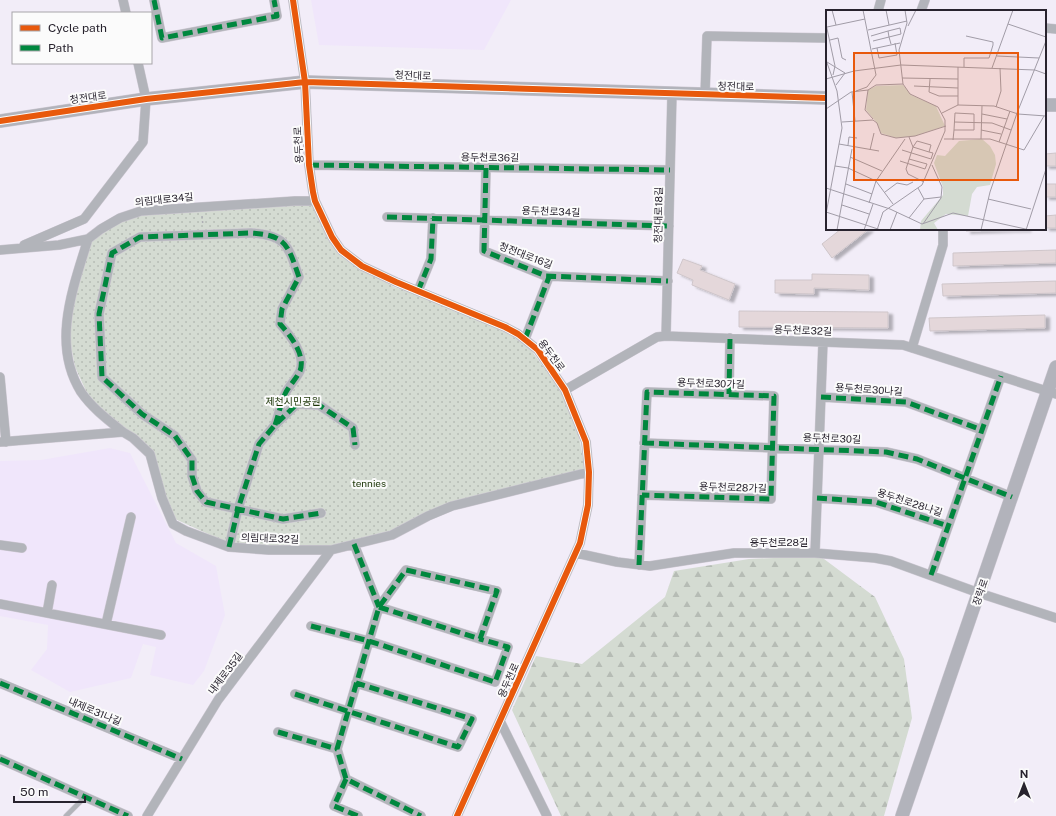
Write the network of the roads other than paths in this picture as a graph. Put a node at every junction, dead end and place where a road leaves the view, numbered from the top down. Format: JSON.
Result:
{"nodes":[{"id":1,"x":123,"y":0,"type":"edge"},
{"id":2,"x":154,"y":0,"type":"edge"},
{"id":3,"x":274,"y":0,"type":"edge"},
{"id":4,"x":293,"y":0,"type":"edge"},
{"id":5,"x":881,"y":0,"type":"edge"},
{"id":6,"x":925,"y":0,"type":"edge"},
{"id":7,"x":878,"y":10,"type":"edge"},
{"id":8,"x":921,"y":10,"type":"edge"},
{"id":9,"x":126,"y":12,"type":"edge"},
{"id":10,"x":1046,"y":28,"type":"edge"},
{"id":11,"x":1056,"y":29,"type":"edge"},
{"id":12,"x":826,"y":38,"type":"edge"},
{"id":13,"x":138,"y":64,"type":"edge"},
{"id":14,"x":305,"y":82,"type":"junction"},
{"id":15,"x":672,"y":94,"type":"junction"},
{"id":16,"x":705,"y":95,"type":"junction"},
{"id":17,"x":826,"y":98,"type":"edge"},
{"id":18,"x":146,"y":99,"type":"junction"},
{"id":19,"x":1046,"y":105,"type":"edge"},
{"id":20,"x":1056,"y":106,"type":"edge"},
{"id":21,"x":0,"y":121,"type":"edge"},
{"id":22,"x":309,"y":165,"type":"junction"},
{"id":23,"x":486,"y":168,"type":"junction"},
{"id":24,"x":670,"y":170,"type":"junction"},
{"id":25,"x":315,"y":201,"type":"junction"},
{"id":26,"x":387,"y":217,"type":"dead end"},
{"id":27,"x":432,"y":218,"type":"junction"},
{"id":28,"x":484,"y":220,"type":"junction"},
{"id":29,"x":669,"y":226,"type":"junction"},
{"id":30,"x":943,"y":230,"type":"edge"},
{"id":31,"x":88,"y":239,"type":"junction"},
{"id":32,"x":15,"y":249,"type":"junction"},
{"id":33,"x":0,"y":250,"type":"edge"},
{"id":34,"x":549,"y":277,"type":"junction"},
{"id":35,"x":668,"y":281,"type":"junction"},
{"id":36,"x":418,"y":291,"type":"junction"},
{"id":37,"x":666,"y":336,"type":"junction"},
{"id":38,"x":730,"y":338,"type":"junction"},
{"id":39,"x":525,"y":339,"type":"junction"},
{"id":40,"x":823,"y":342,"type":"junction"},
{"id":41,"x":912,"y":348,"type":"junction"},
{"id":42,"x":1056,"y":367,"type":"edge"},
{"id":43,"x":1001,"y":376,"type":"junction"},
{"id":44,"x":0,"y":377,"type":"edge"},
{"id":45,"x":565,"y":390,"type":"junction"},
{"id":46,"x":1052,"y":392,"type":"edge"},
{"id":47,"x":728,"y":394,"type":"junction"},
{"id":48,"x":821,"y":397,"type":"junction"},
{"id":49,"x":275,"y":425,"type":"junction"},
{"id":50,"x":982,"y":430,"type":"junction"},
{"id":51,"x":123,"y":432,"type":"junction"},
{"id":52,"x":3,"y":442,"type":"edge"},
{"id":53,"x":644,"y":443,"type":"junction"},
{"id":54,"x":355,"y":445,"type":"dead end"},
{"id":55,"x":773,"y":447,"type":"junction"},
{"id":56,"x":819,"y":449,"type":"junction"},
{"id":57,"x":589,"y":472,"type":"junction"},
{"id":58,"x":965,"y":479,"type":"junction"},
{"id":59,"x":642,"y":495,"type":"junction"},
{"id":60,"x":1012,"y":496,"type":"junction"},
{"id":61,"x":817,"y":498,"type":"junction"},
{"id":62,"x":238,"y":509,"type":"junction"},
{"id":63,"x":321,"y":513,"type":"dead end"},
{"id":64,"x":131,"y":517,"type":"dead end"},
{"id":65,"x":948,"y":526,"type":"junction"},
{"id":66,"x":354,"y":544,"type":"junction"},
{"id":67,"x":0,"y":545,"type":"edge"},
{"id":68,"x":229,"y":547,"type":"junction"},
{"id":69,"x":22,"y":548,"type":"dead end"},
{"id":70,"x":331,"y":550,"type":"junction"},
{"id":71,"x":815,"y":553,"type":"junction"},
{"id":72,"x":576,"y":554,"type":"junction"},
{"id":73,"x":640,"y":565,"type":"junction"},
{"id":74,"x":931,"y":575,"type":"junction"},
{"id":75,"x":52,"y":585,"type":"dead end"},
{"id":76,"x":979,"y":593,"type":"junction"},
{"id":77,"x":0,"y":604,"type":"edge"},
{"id":78,"x":379,"y":607,"type":"junction"},
{"id":79,"x":48,"y":613,"type":"junction"},
{"id":80,"x":1056,"y":618,"type":"edge"},
{"id":81,"x":106,"y":624,"type":"junction"},
{"id":82,"x":311,"y":626,"type":"dead end"},
{"id":83,"x":161,"y":635,"type":"dead end"},
{"id":84,"x":480,"y":639,"type":"junction"},
{"id":85,"x":369,"y":641,"type":"junction"},
{"id":86,"x":0,"y":683,"type":"edge"},
{"id":87,"x":356,"y":683,"type":"junction"},
{"id":88,"x":295,"y":694,"type":"dead end"},
{"id":89,"x":348,"y":711,"type":"junction"},
{"id":90,"x":500,"y":722,"type":"junction"},
{"id":91,"x":278,"y":732,"type":"dead end"},
{"id":92,"x":337,"y":749,"type":"junction"},
{"id":93,"x":182,"y":758,"type":"junction"},
{"id":94,"x":0,"y":759,"type":"edge"},
{"id":95,"x":346,"y":779,"type":"junction"},
{"id":96,"x":85,"y":797,"type":"junction"},
{"id":97,"x":66,"y":816,"type":"edge"},
{"id":98,"x":128,"y":816,"type":"edge"},
{"id":99,"x":147,"y":816,"type":"edge"},
{"id":100,"x":358,"y":816,"type":"edge"},
{"id":101,"x":421,"y":816,"type":"edge"},
{"id":102,"x":457,"y":816,"type":"edge"},
{"id":103,"x":547,"y":816,"type":"edge"},
{"id":104,"x":902,"y":816,"type":"edge"}],
"edges":[{"from":1,"to":9,"type":"street"},
{"from":2,"to":3,"type":"street"},
{"from":4,"to":14,"type":"street","name":"용두천로"},
{"from":5,"to":7,"type":"street"},
{"from":6,"to":8,"type":"street"},
{"from":10,"to":11,"type":"street"},
{"from":12,"to":16,"type":"street"},
{"from":13,"to":18,"type":"street"},
{"from":14,"to":15,"type":"street","name":"청전대로"},
{"from":14,"to":18,"type":"street","name":"청전대로"},
{"from":14,"to":22,"type":"street","name":"용두천로"},
{"from":15,"to":16,"type":"street","name":"청전대로"},
{"from":15,"to":24,"type":"street","name":"청전대로18길"},
{"from":16,"to":17,"type":"street","name":"청전대로"},
{"from":18,"to":21,"type":"street","name":"청전대로"},
{"from":18,"to":32,"type":"street"},
{"from":19,"to":20,"type":"street"},
{"from":22,"to":23,"type":"street","name":"용두천로36길"},
{"from":22,"to":25,"type":"street","name":"용두천로"},
{"from":23,"to":24,"type":"street","name":"용두천로36길"},
{"from":23,"to":28,"type":"street","name":"청전대로16길"},
{"from":24,"to":29,"type":"street","name":"청전대로18길"},
{"from":25,"to":31,"type":"street","name":"의림대로34길"},
{"from":25,"to":36,"type":"street","name":"용두천로"},
{"from":26,"to":27,"type":"street","name":"용두천로34길"},
{"from":27,"to":28,"type":"street","name":"용두천로34길"},
{"from":27,"to":36,"type":"street"},
{"from":28,"to":29,"type":"street","name":"용두천로34길"},
{"from":28,"to":34,"type":"street","name":"청전대로16길"},
{"from":29,"to":35,"type":"street","name":"청전대로18길"},
{"from":30,"to":41,"type":"street"},
{"from":31,"to":32,"type":"street","name":"의림대로34길"},
{"from":31,"to":51,"type":"street","name":"의림대로32길"},
{"from":32,"to":33,"type":"street","name":"의림대로34길"},
{"from":34,"to":35,"type":"street","name":"청전대로16길"},
{"from":34,"to":39,"type":"street"},
{"from":35,"to":37,"type":"street","name":"청전대로18길"},
{"from":36,"to":39,"type":"street","name":"용두천로"},
{"from":37,"to":38,"type":"street","name":"용두천로32길"},
{"from":37,"to":45,"type":"street","name":"용두천로32길"},
{"from":38,"to":40,"type":"street","name":"용두천로32길"},
{"from":38,"to":47,"type":"street"},
{"from":39,"to":45,"type":"street","name":"용두천로"},
{"from":40,"to":41,"type":"street","name":"용두천로32길"},
{"from":40,"to":48,"type":"street","name":"용두천로30나길"},
{"from":41,"to":43,"type":"street","name":"용두천로32길"},
{"from":42,"to":46,"type":"street","name":"장락로"},
{"from":43,"to":46,"type":"street","name":"용두천로32길"},
{"from":43,"to":50,"type":"street"},
{"from":44,"to":52,"type":"street"},
{"from":45,"to":57,"type":"street","name":"용두천로"},
{"from":46,"to":60,"type":"street","name":"장락로"},
{"from":47,"to":53,"type":"street","name":"용두천로30가길"},
{"from":47,"to":55,"type":"street","name":"용두천로30가길"},
{"from":48,"to":50,"type":"street","name":"용두천로30나길"},
{"from":48,"to":56,"type":"street","name":"용두천로30나길"},
{"from":49,"to":54,"type":"street"},
{"from":49,"to":62,"type":"street"},
{"from":49,"to":62,"type":"street"},
{"from":50,"to":58,"type":"street"},
{"from":51,"to":52,"type":"street"},
{"from":51,"to":68,"type":"street","name":"의림대로32길"},
{"from":53,"to":55,"type":"street","name":"용두천로30길"},
{"from":53,"to":59,"type":"street"},
{"from":55,"to":56,"type":"street","name":"용두천로30길"},
{"from":55,"to":59,"type":"street","name":"용두천로28가길"},
{"from":56,"to":58,"type":"street","name":"용두천로30길"},
{"from":56,"to":61,"type":"street"},
{"from":57,"to":66,"type":"street","name":"의림대로32길"},
{"from":57,"to":72,"type":"street","name":"용두천로"},
{"from":58,"to":60,"type":"street","name":"용두천로30길"},
{"from":58,"to":65,"type":"street"},
{"from":59,"to":73,"type":"street"},
{"from":60,"to":76,"type":"street","name":"장락로"},
{"from":61,"to":65,"type":"street","name":"용두천로28나길"},
{"from":61,"to":71,"type":"street"},
{"from":62,"to":63,"type":"street"},
{"from":62,"to":68,"type":"street"},
{"from":64,"to":81,"type":"street"},
{"from":65,"to":74,"type":"street"},
{"from":66,"to":70,"type":"street","name":"의림대로32길"},
{"from":66,"to":78,"type":"street"},
{"from":67,"to":69,"type":"street"},
{"from":68,"to":70,"type":"street","name":"의림대로32길"},
{"from":70,"to":93,"type":"street","name":"내제로35길"},
{"from":71,"to":73,"type":"street","name":"용두천로28길"},
{"from":71,"to":74,"type":"street","name":"용두천로28길"},
{"from":72,"to":73,"type":"street","name":"용두천로28길"},
{"from":72,"to":90,"type":"street","name":"용두천로"},
{"from":74,"to":76,"type":"street","name":"용두천로28길"},
{"from":75,"to":79,"type":"street"},
{"from":76,"to":80,"type":"street","name":"용두천로28길"},
{"from":76,"to":104,"type":"street","name":"장락로"},
{"from":77,"to":79,"type":"street"},
{"from":78,"to":84,"type":"street"},
{"from":78,"to":84,"type":"street"},
{"from":78,"to":85,"type":"street"},
{"from":79,"to":81,"type":"street"},
{"from":81,"to":83,"type":"street"},
{"from":82,"to":85,"type":"street"},
{"from":84,"to":85,"type":"street"},
{"from":85,"to":87,"type":"street"},
{"from":86,"to":93,"type":"street","name":"내제로31나길"},
{"from":87,"to":89,"type":"street"},
{"from":87,"to":89,"type":"street"},
{"from":88,"to":89,"type":"street"},
{"from":89,"to":92,"type":"street"},
{"from":90,"to":102,"type":"street","name":"용두천로"},
{"from":90,"to":103,"type":"street"},
{"from":91,"to":92,"type":"street"},
{"from":92,"to":95,"type":"street"},
{"from":93,"to":99,"type":"street","name":"내제로35길"},
{"from":94,"to":96,"type":"street"},
{"from":95,"to":100,"type":"street"},
{"from":95,"to":101,"type":"street"},
{"from":96,"to":97,"type":"lane"},
{"from":96,"to":98,"type":"street"}]}
